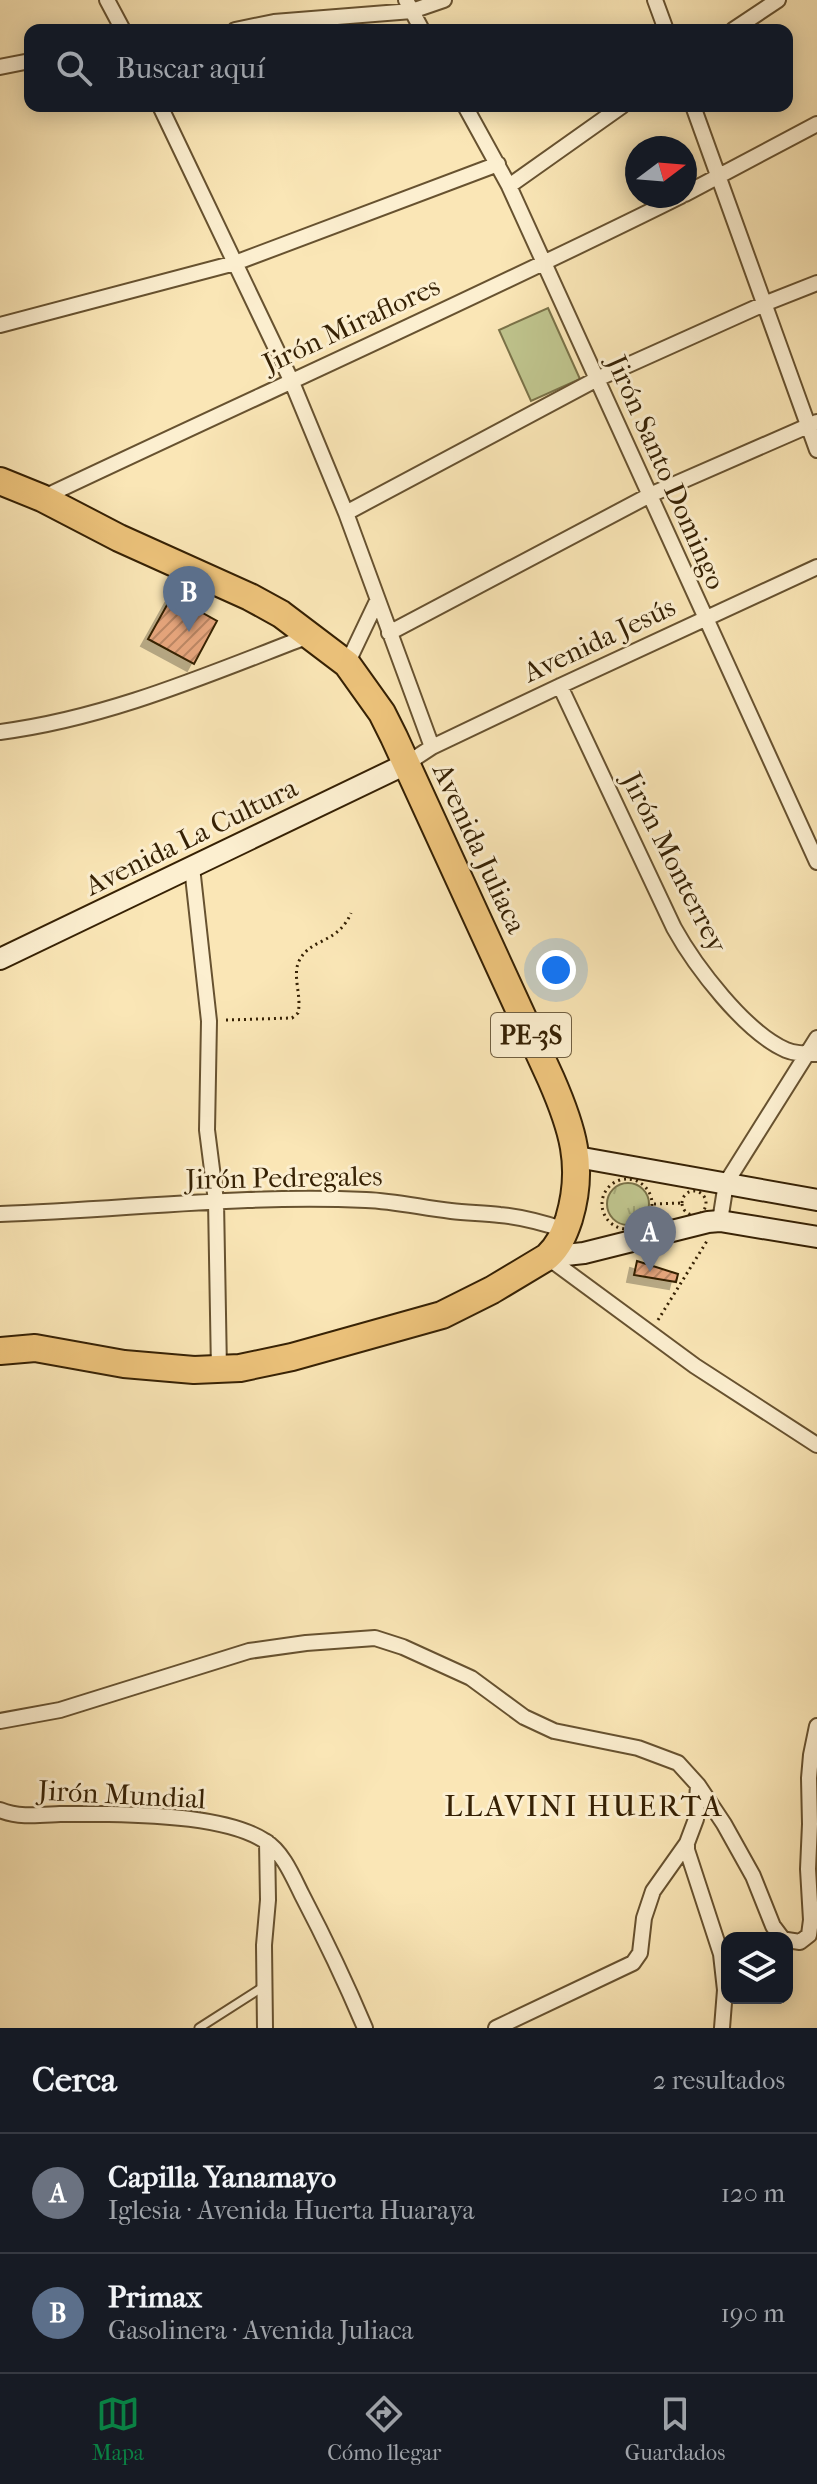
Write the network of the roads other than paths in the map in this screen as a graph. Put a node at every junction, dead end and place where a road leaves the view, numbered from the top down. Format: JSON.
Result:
{"nodes":[{"id":1,"x":107,"y":0,"type":"edge"},
{"id":2,"x":444,"y":0,"type":"edge"},
{"id":3,"x":655,"y":0,"type":"edge"},
{"id":4,"x":778,"y":0,"type":"edge"},
{"id":5,"x":409,"y":6,"type":"edge"},
{"id":6,"x":120,"y":24,"type":"edge"},
{"id":7,"x":264,"y":24,"type":"edge"},
{"id":8,"x":419,"y":24,"type":"edge"},
{"id":9,"x":664,"y":24,"type":"edge"},
{"id":10,"x":742,"y":24,"type":"edge"},
{"id":11,"x":24,"y":62,"type":"edge"},
{"id":12,"x":0,"y":67,"type":"edge"},
{"id":13,"x":163,"y":112,"type":"edge"},
{"id":14,"x":468,"y":112,"type":"edge"},
{"id":15,"x":614,"y":112,"type":"edge"},
{"id":16,"x":695,"y":112,"type":"edge"},
{"id":17,"x":817,"y":124,"type":"edge"},
{"id":18,"x":498,"y":164,"type":"junction"},
{"id":19,"x":719,"y":177,"type":"junction"},
{"id":20,"x":509,"y":186,"type":"junction"},
{"id":21,"x":697,"y":188,"type":"edge"},
{"id":22,"x":657,"y":208,"type":"edge"},
{"id":23,"x":235,"y":263,"type":"junction"},
{"id":24,"x":544,"y":264,"type":"junction"},
{"id":25,"x":817,"y":283,"type":"edge"},
{"id":26,"x":764,"y":304,"type":"junction"},
{"id":27,"x":0,"y":325,"type":"edge"},
{"id":28,"x":597,"y":379,"type":"junction"},
{"id":29,"x":291,"y":380,"type":"junction"},
{"id":30,"x":813,"y":423,"type":"edge"},
{"id":31,"x":817,"y":450,"type":"edge"},
{"id":32,"x":0,"y":481,"type":"edge"},
{"id":33,"x":650,"y":495,"type":"junction"},
{"id":34,"x":42,"y":498,"type":"junction"},
{"id":35,"x":346,"y":513,"type":"junction"},
{"id":36,"x":817,"y":567,"type":"edge"},
{"id":37,"x":377,"y":601,"type":"junction"},
{"id":38,"x":704,"y":618,"type":"junction"},
{"id":39,"x":389,"y":633,"type":"junction"},
{"id":40,"x":311,"y":635,"type":"junction"},
{"id":41,"x":347,"y":664,"type":"junction"},
{"id":42,"x":560,"y":686,"type":"junction"},
{"id":43,"x":0,"y":732,"type":"edge"},
{"id":44,"x":432,"y":747,"type":"junction"},
{"id":45,"x":406,"y":764,"type":"junction"},
{"id":46,"x":817,"y":862,"type":"edge"},
{"id":47,"x":192,"y":867,"type":"junction"},
{"id":48,"x":0,"y":959,"type":"edge"},
{"id":49,"x":817,"y":1038,"type":"edge"},
{"id":50,"x":812,"y":1054,"type":"edge"},
{"id":51,"x":577,"y":1157,"type":"junction"},
{"id":52,"x":726,"y":1183,"type":"junction"},
{"id":53,"x":817,"y":1200,"type":"edge"},
{"id":54,"x":216,"y":1201,"type":"junction"},
{"id":55,"x":0,"y":1214,"type":"edge"},
{"id":56,"x":720,"y":1221,"type":"junction"},
{"id":57,"x":565,"y":1230,"type":"junction"},
{"id":58,"x":817,"y":1237,"type":"edge"},
{"id":59,"x":547,"y":1257,"type":"junction"},
{"id":60,"x":0,"y":1351,"type":"edge"},
{"id":61,"x":219,"y":1370,"type":"junction"},
{"id":62,"x":817,"y":1445,"type":"edge"},
{"id":63,"x":0,"y":1721,"type":"edge"},
{"id":64,"x":817,"y":1726,"type":"edge"},
{"id":65,"x":698,"y":1785,"type":"junction"},
{"id":66,"x":0,"y":1810,"type":"edge"},
{"id":67,"x":267,"y":1842,"type":"junction"},
{"id":68,"x":687,"y":1843,"type":"junction"},
{"id":69,"x":779,"y":1932,"type":"edge"},
{"id":70,"x":793,"y":1941,"type":"edge"},
{"id":71,"x":265,"y":1986,"type":"junction"},
{"id":72,"x":199,"y":2028,"type":"edge"},
{"id":73,"x":265,"y":2028,"type":"edge"},
{"id":74,"x":365,"y":2028,"type":"edge"},
{"id":75,"x":496,"y":2028,"type":"edge"},
{"id":76,"x":722,"y":2028,"type":"edge"}],
"edges":[{"from":1,"to":6,"type":"street"},
{"from":2,"to":5,"type":"street"},
{"from":3,"to":9,"type":"street"},
{"from":4,"to":10,"type":"street"},
{"from":5,"to":7,"type":"street"},
{"from":5,"to":8,"type":"street"},
{"from":11,"to":12,"type":"street"},
{"from":13,"to":23,"type":"street"},
{"from":14,"to":18,"type":"street","name":"Jirón Santo Domingo"},
{"from":15,"to":20,"type":"street"},
{"from":16,"to":19,"type":"street"},
{"from":17,"to":19,"type":"street","name":"Jirón Miraflores"},
{"from":18,"to":20,"type":"street","name":"Jirón Santo Domingo"},
{"from":18,"to":23,"type":"street"},
{"from":19,"to":21,"type":"street","name":"Jirón Miraflores"},
{"from":19,"to":26,"type":"street"},
{"from":20,"to":24,"type":"street","name":"Jirón Santo Domingo"},
{"from":22,"to":24,"type":"street","name":"Jirón Miraflores"},
{"from":23,"to":27,"type":"street"},
{"from":23,"to":29,"type":"street"},
{"from":24,"to":28,"type":"street","name":"Jirón Santo Domingo"},
{"from":24,"to":29,"type":"street","name":"Jirón Miraflores"},
{"from":25,"to":26,"type":"street"},
{"from":26,"to":28,"type":"street"},
{"from":26,"to":30,"type":"street"},
{"from":28,"to":33,"type":"street","name":"Jirón Santo Domingo"},
{"from":28,"to":35,"type":"street"},
{"from":29,"to":34,"type":"street","name":"Jirón Miraflores"},
{"from":29,"to":35,"type":"street"},
{"from":30,"to":31,"type":"street"},
{"from":30,"to":33,"type":"street"},
{"from":32,"to":34,"type":"highway","name":"Avenida Juliaca","number":"PE-3S"},
{"from":33,"to":38,"type":"street","name":"Jirón Santo Domingo"},
{"from":33,"to":39,"type":"street"},
{"from":34,"to":40,"type":"highway","name":"Avenida Juliaca","number":"PE-3S"},
{"from":35,"to":37,"type":"street"},
{"from":36,"to":38,"type":"street","name":"Avenida Jesús"},
{"from":37,"to":39,"type":"street"},
{"from":37,"to":41,"type":"street"},
{"from":38,"to":42,"type":"street","name":"Avenida Jesús"},
{"from":38,"to":46,"type":"street","name":"Jirón Santo Domingo"},
{"from":39,"to":44,"type":"street"},
{"from":40,"to":41,"type":"highway","name":"Avenida Juliaca","number":"PE-3S"},
{"from":40,"to":43,"type":"street"},
{"from":41,"to":45,"type":"highway","name":"Avenida Juliaca","number":"PE-3S"},
{"from":42,"to":44,"type":"street","name":"Avenida Jesús"},
{"from":42,"to":50,"type":"street","name":"Jirón Monterrey"},
{"from":44,"to":45,"type":"street","name":"Avenida Jesús"},
{"from":45,"to":47,"type":"street","name":"Avenida La Cultura"},
{"from":45,"to":51,"type":"highway","name":"Avenida Juliaca","number":"PE-3S"},
{"from":47,"to":48,"type":"street","name":"Avenida La Cultura"},
{"from":47,"to":54,"type":"street"},
{"from":49,"to":50,"type":"street"},
{"from":50,"to":52,"type":"street"},
{"from":51,"to":52,"type":"street"},
{"from":51,"to":57,"type":"highway","name":"Avenida Juliaca","number":"PE-3S"},
{"from":52,"to":53,"type":"street"},
{"from":52,"to":56,"type":"street"},
{"from":54,"to":55,"type":"street","name":"Jirón Pedregales"},
{"from":54,"to":57,"type":"street","name":"Jirón Pedregales"},
{"from":54,"to":61,"type":"street"},
{"from":56,"to":58,"type":"street"},
{"from":56,"to":59,"type":"street"},
{"from":57,"to":59,"type":"highway","name":"Avenida Juliaca","number":"PE-3S"},
{"from":59,"to":61,"type":"highway","name":"Avenida Juliaca","number":"PE-3S"},
{"from":59,"to":62,"type":"street"},
{"from":60,"to":61,"type":"highway","name":"Avenida Juliaca","number":"PE-3S"},
{"from":63,"to":65,"type":"street"},
{"from":64,"to":70,"type":"street"},
{"from":65,"to":68,"type":"street"},
{"from":65,"to":69,"type":"street"},
{"from":66,"to":67,"type":"street","name":"Jirón Mundial"},
{"from":67,"to":71,"type":"street"},
{"from":67,"to":74,"type":"street"},
{"from":68,"to":75,"type":"street"},
{"from":68,"to":76,"type":"street"},
{"from":71,"to":72,"type":"lane"},
{"from":71,"to":73,"type":"street"}]}
